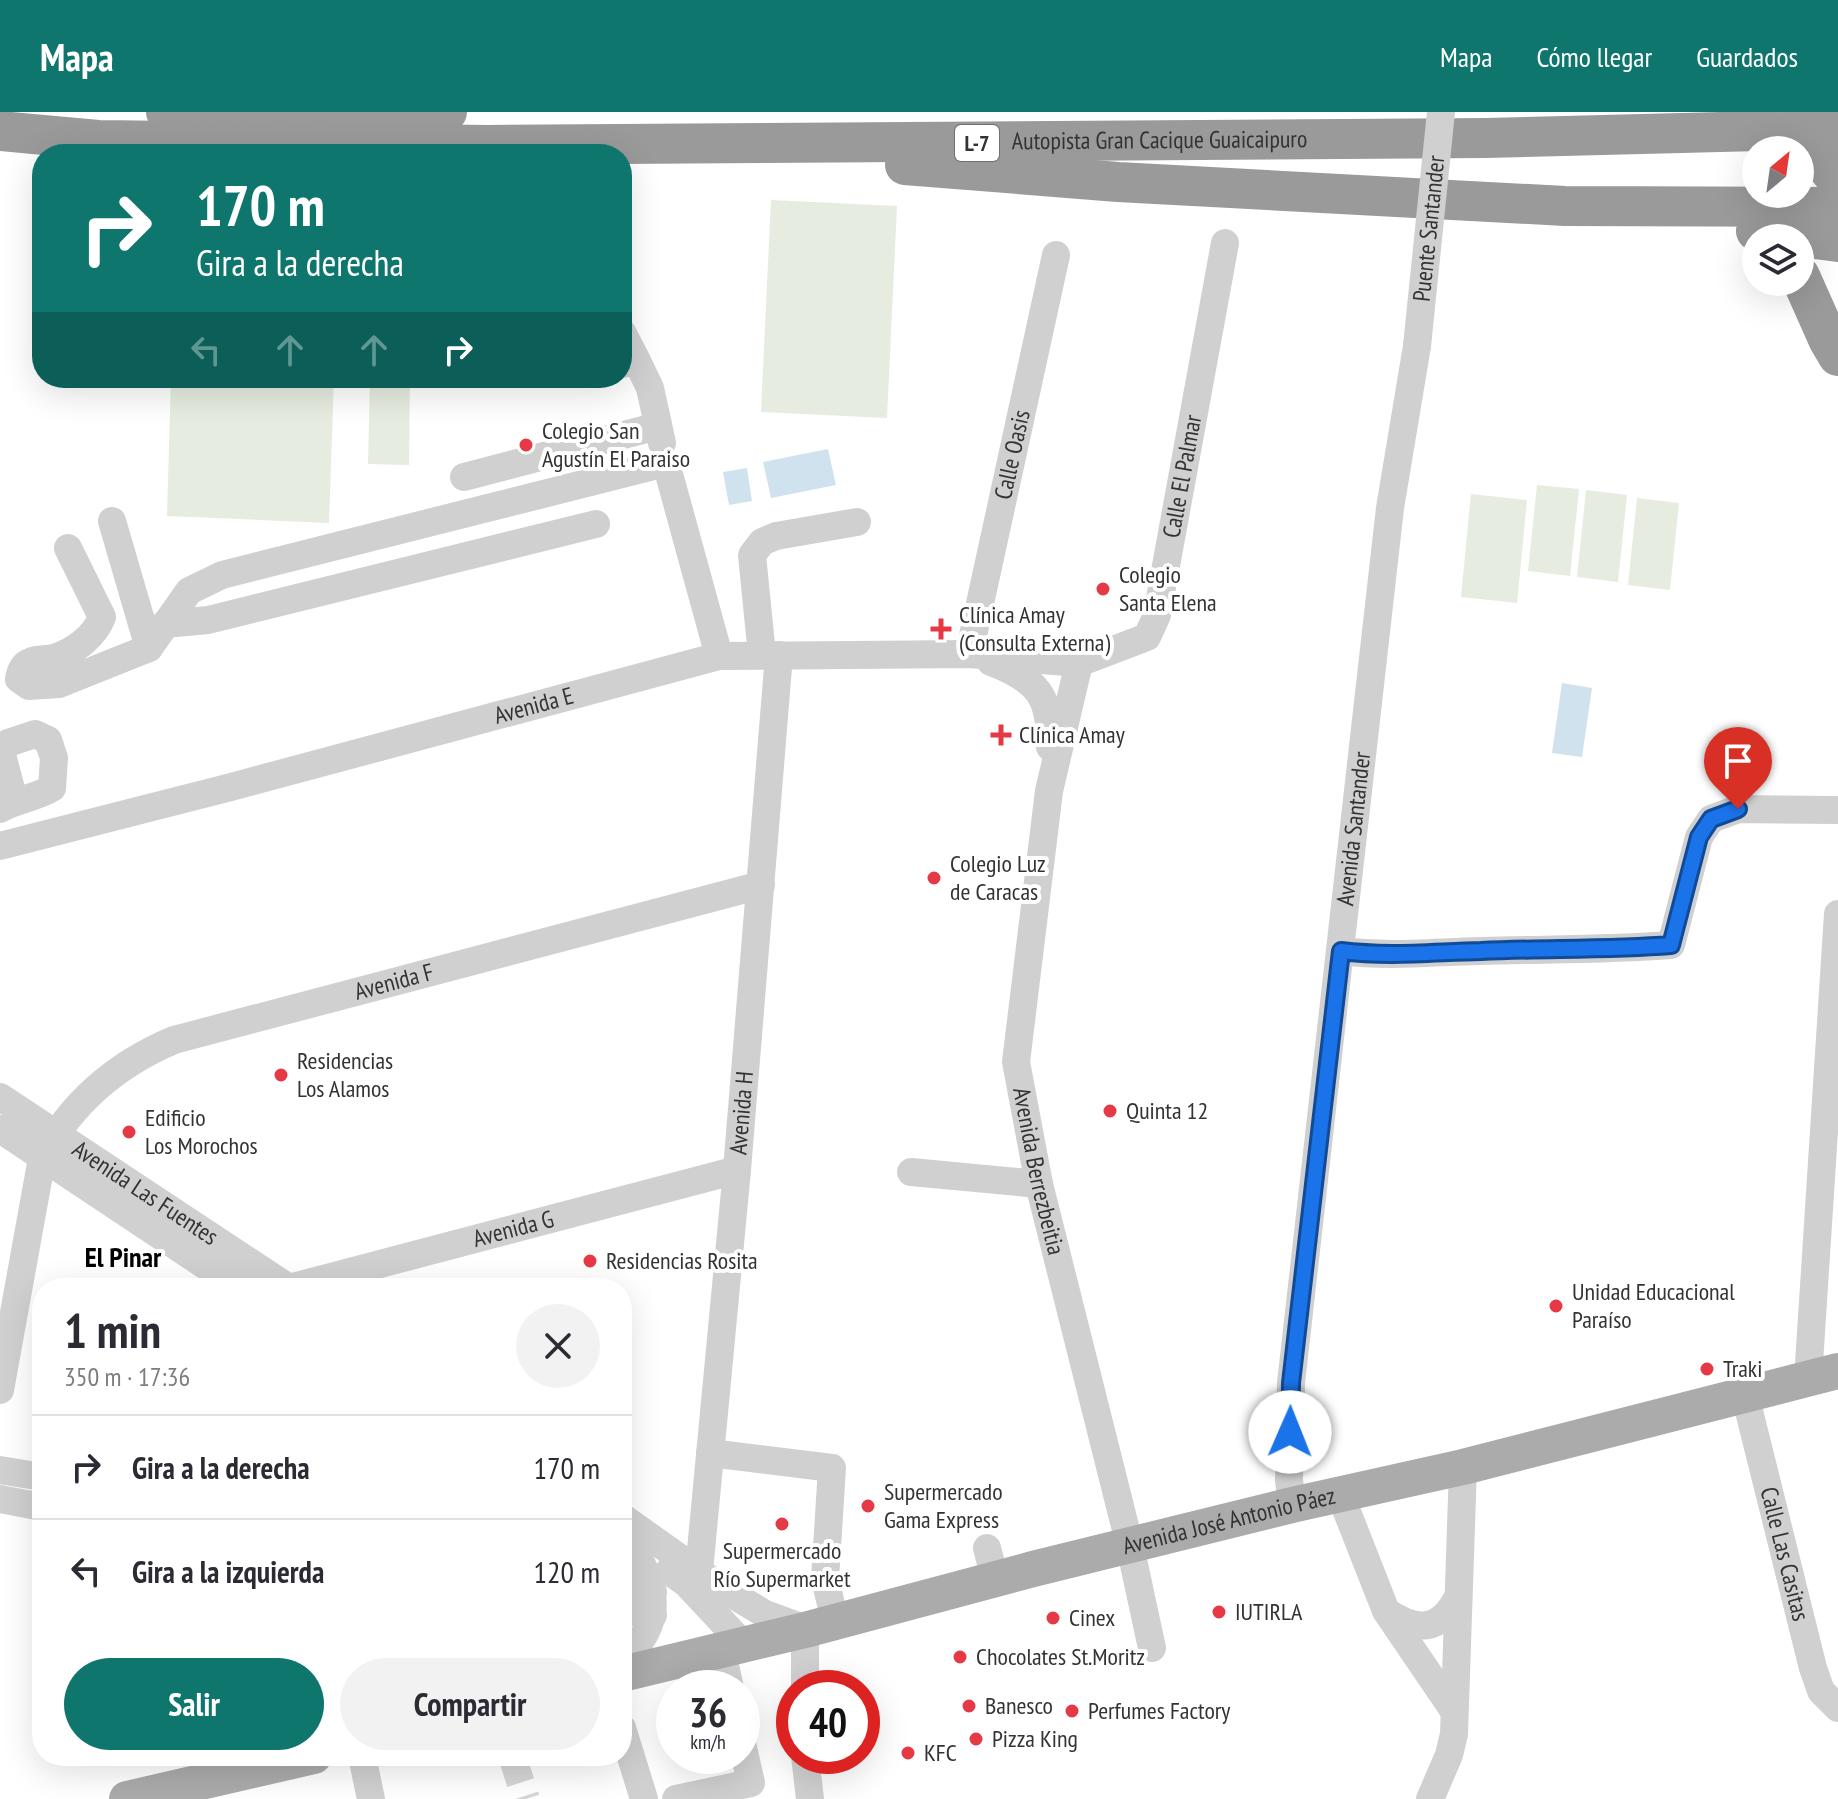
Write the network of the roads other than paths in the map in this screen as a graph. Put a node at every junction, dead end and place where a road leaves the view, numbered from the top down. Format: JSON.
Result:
{"nodes":[{"id":1,"x":166,"y":112,"type":"edge"},
{"id":2,"x":447,"y":112,"type":"edge"},
{"id":3,"x":1441,"y":112,"type":"edge"},
{"id":4,"x":1838,"y":129,"type":"edge"},
{"id":5,"x":1786,"y":130,"type":"edge"},
{"id":6,"x":0,"y":131,"type":"edge"},
{"id":7,"x":98,"y":140,"type":"junction"},
{"id":8,"x":72,"y":144,"type":"edge"},
{"id":9,"x":409,"y":144,"type":"edge"},
{"id":10,"x":820,"y":144,"type":"junction"},
{"id":11,"x":1838,"y":144,"type":"edge"},
{"id":12,"x":632,"y":145,"type":"edge"},
{"id":13,"x":32,"y":150,"type":"edge"},
{"id":14,"x":0,"y":155,"type":"edge"},
{"id":15,"x":1838,"y":181,"type":"edge"},
{"id":16,"x":1565,"y":206,"type":"junction"},
{"id":17,"x":1838,"y":207,"type":"edge"},
{"id":18,"x":1838,"y":242,"type":"edge"},
{"id":19,"x":1225,"y":243,"type":"dead end"},
{"id":20,"x":1056,"y":255,"type":"dead end"},
{"id":21,"x":1809,"y":296,"type":"edge"},
{"id":22,"x":1417,"y":346,"type":"joint"},
{"id":23,"x":1838,"y":356,"type":"edge"},
{"id":24,"x":632,"y":366,"type":"edge"},
{"id":25,"x":658,"y":426,"type":"junction"},
{"id":26,"x":666,"y":463,"type":"junction"},
{"id":27,"x":464,"y":477,"type":"dead end"},
{"id":28,"x":112,"y":521,"type":"dead end"},
{"id":29,"x":857,"y":522,"type":"dead end"},
{"id":30,"x":596,"y":524,"type":"dead end"},
{"id":31,"x":68,"y":548,"type":"dead end"},
{"id":32,"x":165,"y":624,"type":"junction"},
{"id":33,"x":149,"y":648,"type":"junction"},
{"id":34,"x":969,"y":654,"type":"junction"},
{"id":35,"x":770,"y":655,"type":"junction"},
{"id":36,"x":719,"y":656,"type":"junction"},
{"id":37,"x":1079,"y":663,"type":"junction"},
{"id":38,"x":1049,"y":791,"type":"junction"},
{"id":39,"x":1838,"y":810,"type":"edge"},
{"id":40,"x":0,"y":846,"type":"edge"},
{"id":41,"x":761,"y":885,"type":"junction"},
{"id":42,"x":1838,"y":914,"type":"edge"},
{"id":43,"x":1341,"y":951,"type":"junction"},
{"id":44,"x":0,"y":1097,"type":"edge"},
{"id":45,"x":0,"y":1129,"type":"edge"},
{"id":46,"x":55,"y":1133,"type":"junction"},
{"id":47,"x":42,"y":1158,"type":"junction"},
{"id":48,"x":737,"y":1170,"type":"junction"},
{"id":49,"x":911,"y":1172,"type":"dead end"},
{"id":50,"x":1039,"y":1184,"type":"junction"},
{"id":51,"x":224,"y":1278,"type":"edge"},
{"id":52,"x":274,"y":1278,"type":"edge"},
{"id":53,"x":327,"y":1278,"type":"edge"},
{"id":54,"x":1823,"y":1375,"type":"edge"},
{"id":55,"x":0,"y":1390,"type":"edge"},
{"id":56,"x":1745,"y":1395,"type":"junction"},
{"id":57,"x":710,"y":1453,"type":"junction"},
{"id":58,"x":1463,"y":1467,"type":"junction"},
{"id":59,"x":0,"y":1470,"type":"edge"},
{"id":60,"x":32,"y":1475,"type":"edge"},
{"id":61,"x":1340,"y":1494,"type":"junction"},
{"id":62,"x":0,"y":1499,"type":"edge"},
{"id":63,"x":32,"y":1505,"type":"edge"},
{"id":64,"x":1292,"y":1505,"type":"junction"},
{"id":65,"x":632,"y":1524,"type":"edge"},
{"id":66,"x":632,"y":1546,"type":"edge"},
{"id":67,"x":1130,"y":1546,"type":"junction"},
{"id":68,"x":632,"y":1550,"type":"edge"},
{"id":69,"x":699,"y":1571,"type":"junction"},
{"id":70,"x":632,"y":1592,"type":"edge"},
{"id":71,"x":1458,"y":1597,"type":"junction"},
{"id":72,"x":653,"y":1604,"type":"junction"},
{"id":73,"x":632,"y":1608,"type":"edge"},
{"id":74,"x":1386,"y":1611,"type":"junction"},
{"id":75,"x":815,"y":1627,"type":"junction"},
{"id":76,"x":733,"y":1648,"type":"junction"},
{"id":77,"x":1152,"y":1648,"type":"dead end"},
{"id":78,"x":632,"y":1652,"type":"edge"},
{"id":79,"x":731,"y":1670,"type":"edge"},
{"id":80,"x":808,"y":1670,"type":"edge"},
{"id":81,"x":632,"y":1672,"type":"edge"},
{"id":82,"x":1838,"y":1708,"type":"edge"},
{"id":83,"x":1454,"y":1711,"type":"junction"},
{"id":84,"x":632,"y":1760,"type":"edge"},
{"id":85,"x":271,"y":1766,"type":"edge"},
{"id":86,"x":364,"y":1766,"type":"edge"},
{"id":87,"x":749,"y":1774,"type":"edge"},
{"id":88,"x":807,"y":1774,"type":"edge"},
{"id":89,"x":127,"y":1799,"type":"edge"},
{"id":90,"x":371,"y":1799,"type":"edge"},
{"id":91,"x":644,"y":1799,"type":"edge"},
{"id":92,"x":676,"y":1799,"type":"edge"},
{"id":93,"x":810,"y":1799,"type":"edge"},
{"id":94,"x":1430,"y":1799,"type":"edge"}],
"edges":[{"from":1,"to":2,"type":"highway"},
{"from":3,"to":22,"type":"street","name":"Puente Santander","bridge":true},
{"from":4,"to":5,"type":"highway","name":"Autopista Gran Cacique Guaicaipuro","number":"L-7"},
{"from":5,"to":10,"type":"highway","name":"Autopista Gran Cacique Guaicaipuro","number":"L-7"},
{"from":5,"to":11,"type":"highway"},
{"from":5,"to":15,"type":"highway"},
{"from":6,"to":7,"type":"highway","name":"Autopista Gran Cacique Guaicaipuro","number":"L-7"},
{"from":7,"to":8,"type":"highway"},
{"from":7,"to":9,"type":"highway","name":"Autopista Gran Cacique Guaicaipuro","number":"L-7"},
{"from":10,"to":12,"type":"highway","name":"Autopista Gran Cacique Guaicaipuro","number":"L-7"},
{"from":10,"to":16,"type":"highway"},
{"from":13,"to":14,"type":"highway"},
{"from":16,"to":17,"type":"highway"},
{"from":16,"to":18,"type":"highway"},
{"from":19,"to":37,"type":"street","name":"Calle El Palmar"},
{"from":20,"to":34,"type":"street","name":"Calle Oasis"},
{"from":21,"to":23,"type":"highway"},
{"from":22,"to":43,"type":"street","name":"Avenida Santander"},
{"from":24,"to":25,"type":"street"},
{"from":25,"to":26,"type":"street"},
{"from":25,"to":27,"type":"street"},
{"from":26,"to":32,"type":"street"},
{"from":26,"to":36,"type":"street"},
{"from":28,"to":33,"type":"street"},
{"from":29,"to":35,"type":"street","name":"Avenida H"},
{"from":30,"to":32,"type":"street"},
{"from":31,"to":33,"type":"street"},
{"from":32,"to":33,"type":"street"},
{"from":34,"to":35,"type":"street","name":"Avenida E"},
{"from":34,"to":37,"type":"street","name":"Avenida E"},
{"from":34,"to":38,"type":"street","name":"Avenida Berrezbeitia"},
{"from":35,"to":36,"type":"street","name":"Avenida E"},
{"from":35,"to":41,"type":"street","name":"Avenida H"},
{"from":36,"to":40,"type":"street","name":"Avenida E"},
{"from":37,"to":38,"type":"street","name":"Avenida Berrezbeitia"},
{"from":38,"to":50,"type":"street","name":"Avenida Berrezbeitia"},
{"from":39,"to":43,"type":"street"},
{"from":41,"to":46,"type":"street","name":"Avenida F"},
{"from":41,"to":48,"type":"street","name":"Avenida H"},
{"from":42,"to":54,"type":"street"},
{"from":43,"to":64,"type":"street","name":"Avenida Santander"},
{"from":44,"to":46,"type":"street","name":"Avenida Las Fuentes"},
{"from":45,"to":47,"type":"street","name":"Avenida Las Fuentes"},
{"from":46,"to":47,"type":"street","name":"Avenida F"},
{"from":46,"to":52,"type":"street","name":"Avenida Las Fuentes"},
{"from":47,"to":51,"type":"street","name":"Avenida Las Fuentes"},
{"from":47,"to":55,"type":"street","name":"Avenida F"},
{"from":48,"to":53,"type":"street","name":"Avenida G"},
{"from":48,"to":57,"type":"street","name":"Avenida H"},
{"from":49,"to":50,"type":"street"},
{"from":50,"to":67,"type":"street","name":"Avenida Berrezbeitia"},
{"from":54,"to":56,"type":"main road","name":"Avenida José Antonio Páez"},
{"from":56,"to":58,"type":"main road","name":"Avenida José Antonio Páez"},
{"from":56,"to":82,"type":"street","name":"Calle Las Casitas"},
{"from":57,"to":69,"type":"street","name":"Avenida H"},
{"from":57,"to":75,"type":"street"},
{"from":58,"to":61,"type":"main road","name":"Avenida José Antonio Páez"},
{"from":58,"to":71,"type":"street"},
{"from":59,"to":60,"type":"street"},
{"from":61,"to":64,"type":"main road","name":"Avenida José Antonio Páez"},
{"from":61,"to":74,"type":"street"},
{"from":62,"to":63,"type":"street"},
{"from":64,"to":67,"type":"main road","name":"Avenida José Antonio Páez"},
{"from":65,"to":69,"type":"street"},
{"from":66,"to":76,"type":"street"},
{"from":67,"to":75,"type":"main road","name":"Avenida José Antonio Páez"},
{"from":67,"to":77,"type":"street","name":"Avenida Berrezbeitia"},
{"from":68,"to":72,"type":"street"},
{"from":69,"to":75,"type":"street"},
{"from":70,"to":72,"type":"street"},
{"from":71,"to":74,"type":"street"},
{"from":71,"to":83,"type":"street"},
{"from":72,"to":73,"type":"street"},
{"from":72,"to":78,"type":"street"},
{"from":74,"to":83,"type":"street"},
{"from":75,"to":76,"type":"main road","name":"Avenida José Antonio Páez"},
{"from":75,"to":80,"type":"street"},
{"from":76,"to":79,"type":"street"},
{"from":76,"to":81,"type":"main road","name":"Avenida José Antonio Páez"},
{"from":83,"to":94,"type":"street"},
{"from":84,"to":91,"type":"street"},
{"from":85,"to":89,"type":"main road"},
{"from":86,"to":90,"type":"street"},
{"from":87,"to":92,"type":"street"},
{"from":88,"to":93,"type":"street"}]}
